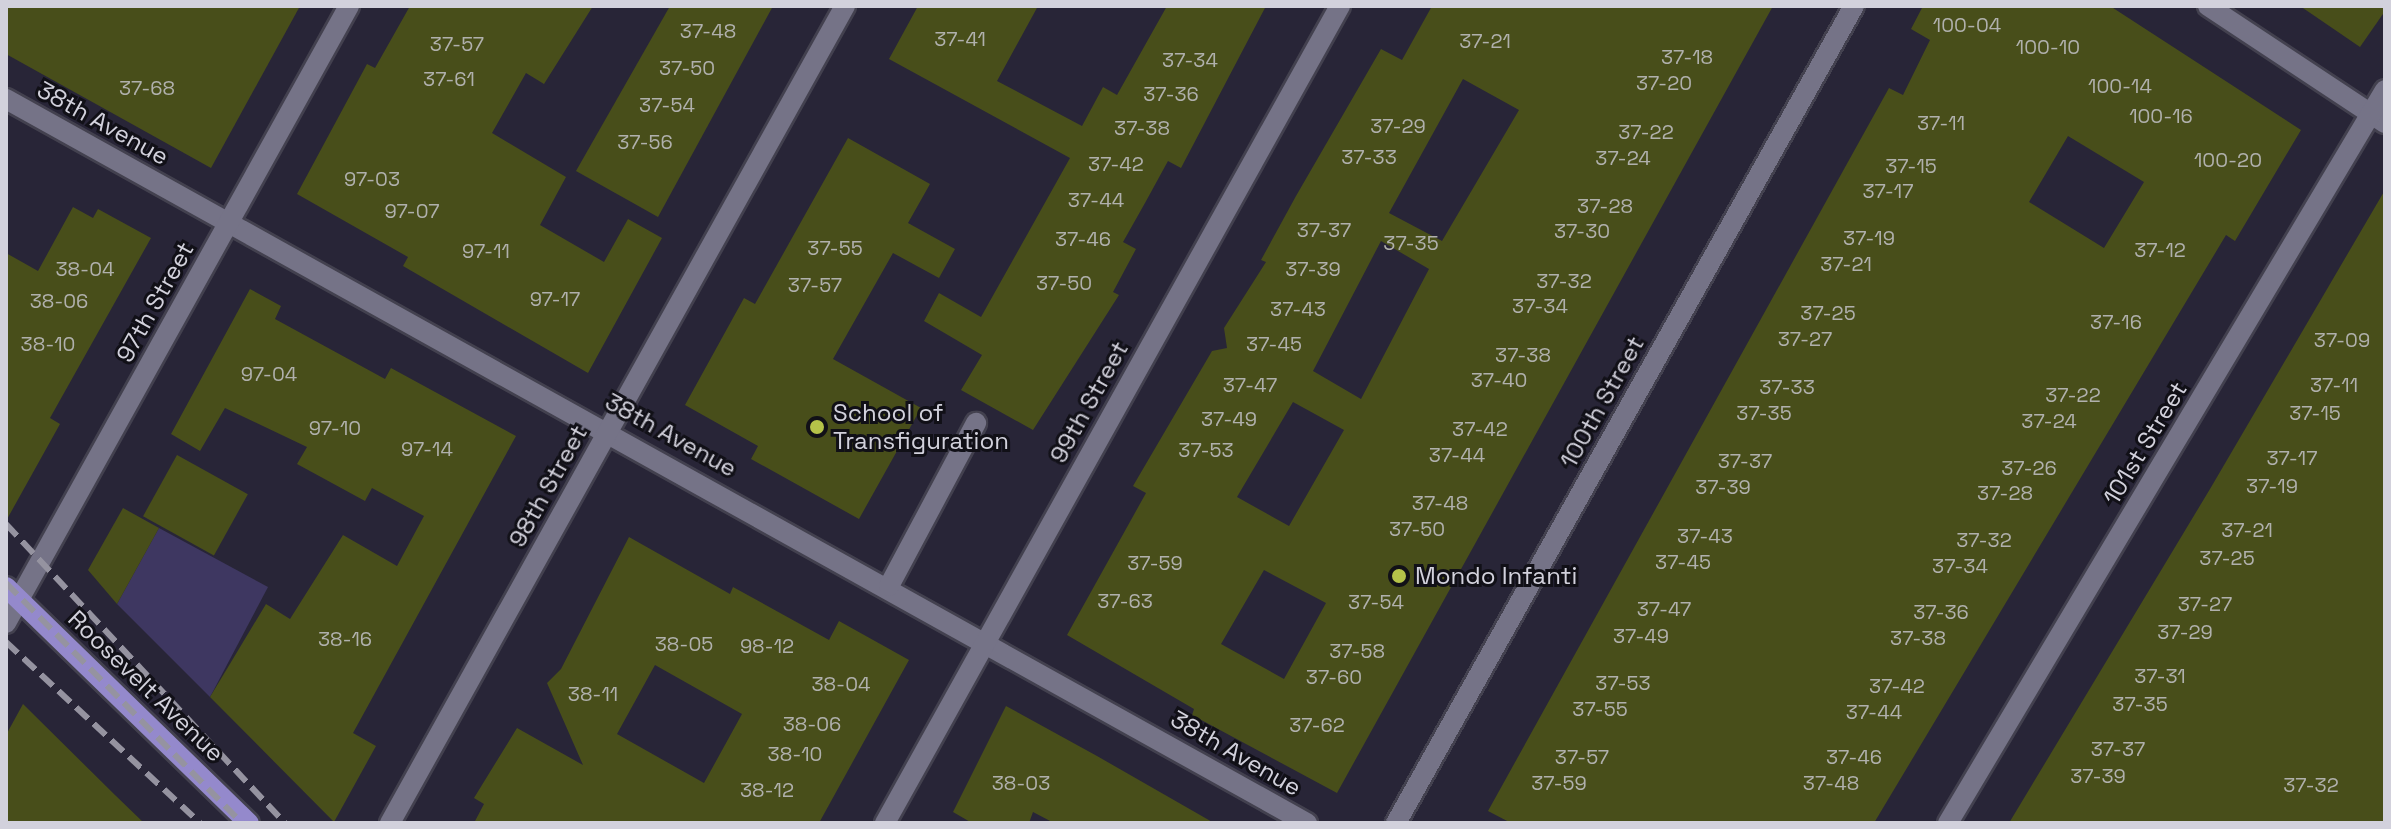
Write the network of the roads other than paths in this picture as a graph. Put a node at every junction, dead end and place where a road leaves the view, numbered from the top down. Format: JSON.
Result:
{"nodes":[{"id":1,"x":349,"y":6,"type":"edge"},
{"id":2,"x":845,"y":6,"type":"edge"},
{"id":3,"x":1340,"y":6,"type":"edge"},
{"id":4,"x":1854,"y":6,"type":"edge"},
{"id":5,"x":2208,"y":6,"type":"edge"},
{"id":6,"x":2385,"y":90,"type":"edge"},
{"id":7,"x":6,"y":99,"type":"edge"},
{"id":8,"x":2378,"y":119,"type":"edge"},
{"id":9,"x":230,"y":222,"type":"junction"},
{"id":10,"x":976,"y":423,"type":"dead end"},
{"id":11,"x":608,"y":430,"type":"junction"},
{"id":12,"x":889,"y":586,"type":"junction"},
{"id":13,"x":12,"y":593,"type":"edge"},
{"id":14,"x":6,"y":623,"type":"edge"},
{"id":15,"x":987,"y":641,"type":"junction"},
{"id":16,"x":249,"y":823,"type":"edge"},
{"id":17,"x":390,"y":823,"type":"edge"},
{"id":18,"x":885,"y":823,"type":"edge"},
{"id":19,"x":1307,"y":823,"type":"edge"},
{"id":20,"x":1396,"y":823,"type":"edge"},
{"id":21,"x":1948,"y":823,"type":"edge"}],
"edges":[{"from":1,"to":9,"type":"street","name":"97th Street"},
{"from":2,"to":11,"type":"street","name":"98th Street"},
{"from":3,"to":15,"type":"street","name":"99th Street"},
{"from":4,"to":20,"type":"street","name":"100th Street"},
{"from":5,"to":8,"type":"street"},
{"from":6,"to":8,"type":"street","name":"101st Street"},
{"from":7,"to":9,"type":"street","name":"38th Avenue"},
{"from":8,"to":21,"type":"street","name":"101st Street"},
{"from":9,"to":11,"type":"street","name":"38th Avenue"},
{"from":9,"to":13,"type":"street","name":"97th Street"},
{"from":10,"to":12,"type":"street"},
{"from":11,"to":12,"type":"street","name":"38th Avenue"},
{"from":11,"to":17,"type":"street","name":"98th Street"},
{"from":12,"to":15,"type":"street","name":"38th Avenue"},
{"from":13,"to":14,"type":"street","name":"97th Street"},
{"from":13,"to":16,"type":"main road","name":"Roosevelt Avenue"},
{"from":15,"to":18,"type":"street","name":"99th Street"},
{"from":15,"to":19,"type":"street","name":"38th Avenue"}]}
